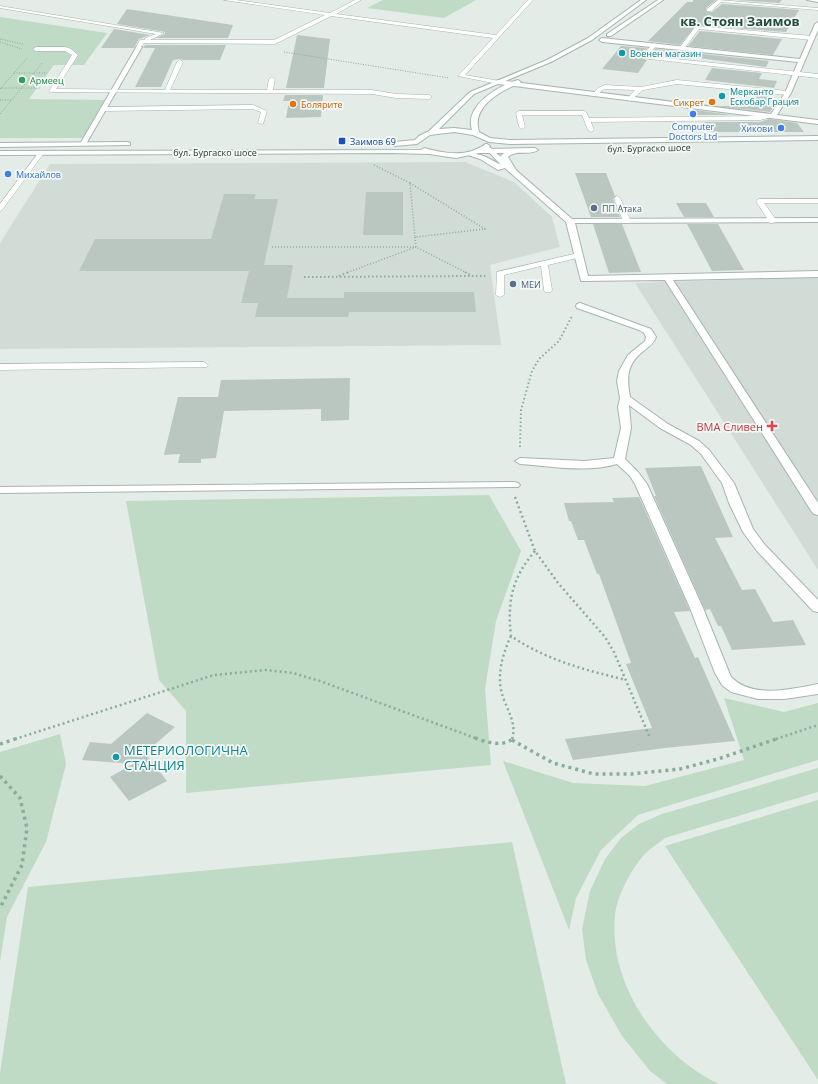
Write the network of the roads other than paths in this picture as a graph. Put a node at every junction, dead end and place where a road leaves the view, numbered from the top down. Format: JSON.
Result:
{"nodes":[{"id":1,"x":226,"y":0,"type":"edge"},
{"id":2,"x":360,"y":0,"type":"edge"},
{"id":3,"x":531,"y":0,"type":"edge"},
{"id":4,"x":644,"y":0,"type":"edge"},
{"id":5,"x":661,"y":0,"type":"edge"},
{"id":6,"x":809,"y":0,"type":"edge"},
{"id":7,"x":818,"y":1,"type":"edge"},
{"id":8,"x":0,"y":8,"type":"edge"},
{"id":9,"x":709,"y":10,"type":"dead end"},
{"id":10,"x":818,"y":10,"type":"edge"},
{"id":11,"x":332,"y":14,"type":"junction"},
{"id":12,"x":818,"y":26,"type":"edge"},
{"id":13,"x":496,"y":37,"type":"junction"},
{"id":14,"x":812,"y":38,"type":"junction"},
{"id":15,"x":602,"y":40,"type":"junction"},
{"id":16,"x":142,"y":41,"type":"junction"},
{"id":17,"x":654,"y":45,"type":"junction"},
{"id":18,"x":138,"y":47,"type":"joint"},
{"id":19,"x":590,"y":47,"type":"dead end"},
{"id":20,"x":682,"y":48,"type":"junction"},
{"id":21,"x":36,"y":49,"type":"dead end"},
{"id":22,"x":802,"y":61,"type":"junction"},
{"id":23,"x":180,"y":62,"type":"dead end"},
{"id":24,"x":796,"y":73,"type":"junction"},
{"id":25,"x":818,"y":76,"type":"edge"},
{"id":26,"x":527,"y":78,"type":"dead end"},
{"id":27,"x":272,"y":79,"type":"dead end"},
{"id":28,"x":498,"y":82,"type":"junction"},
{"id":29,"x":513,"y":84,"type":"junction"},
{"id":30,"x":641,"y":89,"type":"junction"},
{"id":31,"x":113,"y":91,"type":"junction"},
{"id":32,"x":167,"y":91,"type":"junction"},
{"id":33,"x":270,"y":91,"type":"junction"},
{"id":34,"x":788,"y":93,"type":"junction"},
{"id":35,"x":595,"y":95,"type":"junction"},
{"id":36,"x":429,"y":97,"type":"dead end"},
{"id":37,"x":630,"y":99,"type":"junction"},
{"id":38,"x":103,"y":109,"type":"junction"},
{"id":39,"x":773,"y":116,"type":"junction"},
{"id":40,"x":587,"y":120,"type":"junction"},
{"id":41,"x":261,"y":122,"type":"dead end"},
{"id":42,"x":818,"y":122,"type":"edge"},
{"id":43,"x":522,"y":127,"type":"dead end"},
{"id":44,"x":591,"y":130,"type":"dead end"},
{"id":45,"x":431,"y":133,"type":"junction"},
{"id":46,"x":476,"y":134,"type":"junction"},
{"id":47,"x":818,"y":138,"type":"edge"},
{"id":48,"x":417,"y":142,"type":"junction"},
{"id":49,"x":0,"y":144,"type":"edge"},
{"id":50,"x":83,"y":144,"type":"junction"},
{"id":51,"x":138,"y":144,"type":"dead end"},
{"id":52,"x":217,"y":144,"type":"dead end"},
{"id":53,"x":486,"y":147,"type":"junction"},
{"id":54,"x":518,"y":150,"type":"junction"},
{"id":55,"x":542,"y":150,"type":"dead end"},
{"id":56,"x":430,"y":152,"type":"junction"},
{"id":57,"x":0,"y":153,"type":"edge"},
{"id":58,"x":41,"y":153,"type":"junction"},
{"id":59,"x":468,"y":154,"type":"junction"},
{"id":60,"x":512,"y":170,"type":"junction"},
{"id":61,"x":530,"y":185,"type":"junction"},
{"id":62,"x":617,"y":198,"type":"dead end"},
{"id":63,"x":818,"y":201,"type":"edge"},
{"id":64,"x":0,"y":209,"type":"edge"},
{"id":65,"x":818,"y":220,"type":"edge"},
{"id":66,"x":570,"y":221,"type":"junction"},
{"id":67,"x":627,"y":221,"type":"junction"},
{"id":68,"x":773,"y":221,"type":"junction"},
{"id":69,"x":578,"y":255,"type":"junction"},
{"id":70,"x":544,"y":264,"type":"junction"},
{"id":71,"x":818,"y":274,"type":"edge"},
{"id":72,"x":668,"y":278,"type":"junction"},
{"id":73,"x":548,"y":290,"type":"dead end"},
{"id":74,"x":500,"y":294,"type":"dead end"},
{"id":75,"x":580,"y":306,"type":"road end"},
{"id":76,"x":204,"y":365,"type":"dead end"},
{"id":77,"x":0,"y":367,"type":"edge"},
{"id":78,"x":625,"y":398,"type":"junction"},
{"id":79,"x":619,"y":460,"type":"junction"},
{"id":80,"x":520,"y":461,"type":"road end"},
{"id":81,"x":514,"y":485,"type":"road end"},
{"id":82,"x":0,"y":490,"type":"edge"},
{"id":83,"x":818,"y":512,"type":"edge"},
{"id":84,"x":818,"y":608,"type":"edge"},
{"id":85,"x":818,"y":689,"type":"edge"}],
"edges":[{"from":1,"to":11,"type":"lane"},
{"from":2,"to":11,"type":"lane"},
{"from":3,"to":13,"type":"lane"},
{"from":4,"to":28,"type":"street"},
{"from":5,"to":15,"type":"street"},
{"from":6,"to":7,"type":"street"},
{"from":8,"to":16,"type":"lane"},
{"from":9,"to":10,"type":"lane"},
{"from":11,"to":13,"type":"lane"},
{"from":11,"to":16,"type":"lane"},
{"from":12,"to":14,"type":"street"},
{"from":13,"to":28,"type":"lane"},
{"from":14,"to":20,"type":"lane"},
{"from":14,"to":22,"type":"street"},
{"from":15,"to":17,"type":"street"},
{"from":15,"to":19,"type":"street"},
{"from":16,"to":18,"type":"lane"},
{"from":17,"to":20,"type":"street"},
{"from":17,"to":24,"type":"lane"},
{"from":18,"to":31,"type":"street"},
{"from":20,"to":22,"type":"street"},
{"from":21,"to":31,"type":"lane"},
{"from":22,"to":24,"type":"street"},
{"from":23,"to":32,"type":"lane"},
{"from":24,"to":25,"type":"lane"},
{"from":24,"to":34,"type":"street"},
{"from":26,"to":29,"type":"street"},
{"from":27,"to":33,"type":"lane"},
{"from":28,"to":29,"type":"street"},
{"from":28,"to":45,"type":"street"},
{"from":29,"to":35,"type":"street"},
{"from":29,"to":46,"type":"street"},
{"from":30,"to":34,"type":"lane"},
{"from":30,"to":35,"type":"lane"},
{"from":30,"to":37,"type":"lane"},
{"from":31,"to":32,"type":"lane"},
{"from":31,"to":38,"type":"street"},
{"from":32,"to":33,"type":"lane"},
{"from":33,"to":36,"type":"lane"},
{"from":34,"to":39,"type":"street"},
{"from":35,"to":37,"type":"street"},
{"from":37,"to":39,"type":"street"},
{"from":38,"to":41,"type":"lane"},
{"from":38,"to":50,"type":"street"},
{"from":39,"to":40,"type":"lane"},
{"from":39,"to":42,"type":"street"},
{"from":40,"to":43,"type":"lane"},
{"from":40,"to":44,"type":"lane"},
{"from":45,"to":46,"type":"street"},
{"from":45,"to":48,"type":"street"},
{"from":46,"to":53,"type":"street"},
{"from":47,"to":53,"type":"street","name":"бул. Бургаско шосе"},
{"from":48,"to":52,"type":"street","name":"бул. Бургаско шосе"},
{"from":48,"to":56,"type":"street"},
{"from":49,"to":50,"type":"street"},
{"from":50,"to":51,"type":"street"},
{"from":53,"to":54,"type":"street"},
{"from":53,"to":59,"type":"street"},
{"from":53,"to":60,"type":"street"},
{"from":54,"to":55,"type":"street"},
{"from":54,"to":60,"type":"street"},
{"from":56,"to":58,"type":"street","name":"бул. Бургаско шосе"},
{"from":56,"to":59,"type":"street","name":"бул. Бургаско шосе"},
{"from":57,"to":58,"type":"street","name":"бул. Бургаско шосе"},
{"from":58,"to":64,"type":"lane"},
{"from":59,"to":61,"type":"street"},
{"from":60,"to":61,"type":"street"},
{"from":61,"to":66,"type":"street"},
{"from":62,"to":67,"type":"lane"},
{"from":63,"to":68,"type":"lane"},
{"from":65,"to":68,"type":"street"},
{"from":66,"to":67,"type":"street"},
{"from":66,"to":69,"type":"street"},
{"from":67,"to":68,"type":"street"},
{"from":69,"to":70,"type":"lane"},
{"from":69,"to":72,"type":"street"},
{"from":70,"to":73,"type":"lane"},
{"from":70,"to":74,"type":"lane"},
{"from":71,"to":72,"type":"street"},
{"from":72,"to":83,"type":"street"},
{"from":75,"to":78,"type":"street"},
{"from":76,"to":77,"type":"lane"},
{"from":78,"to":79,"type":"street"},
{"from":78,"to":84,"type":"street"},
{"from":79,"to":80,"type":"street"},
{"from":79,"to":85,"type":"street"},
{"from":81,"to":82,"type":"street"}]}
